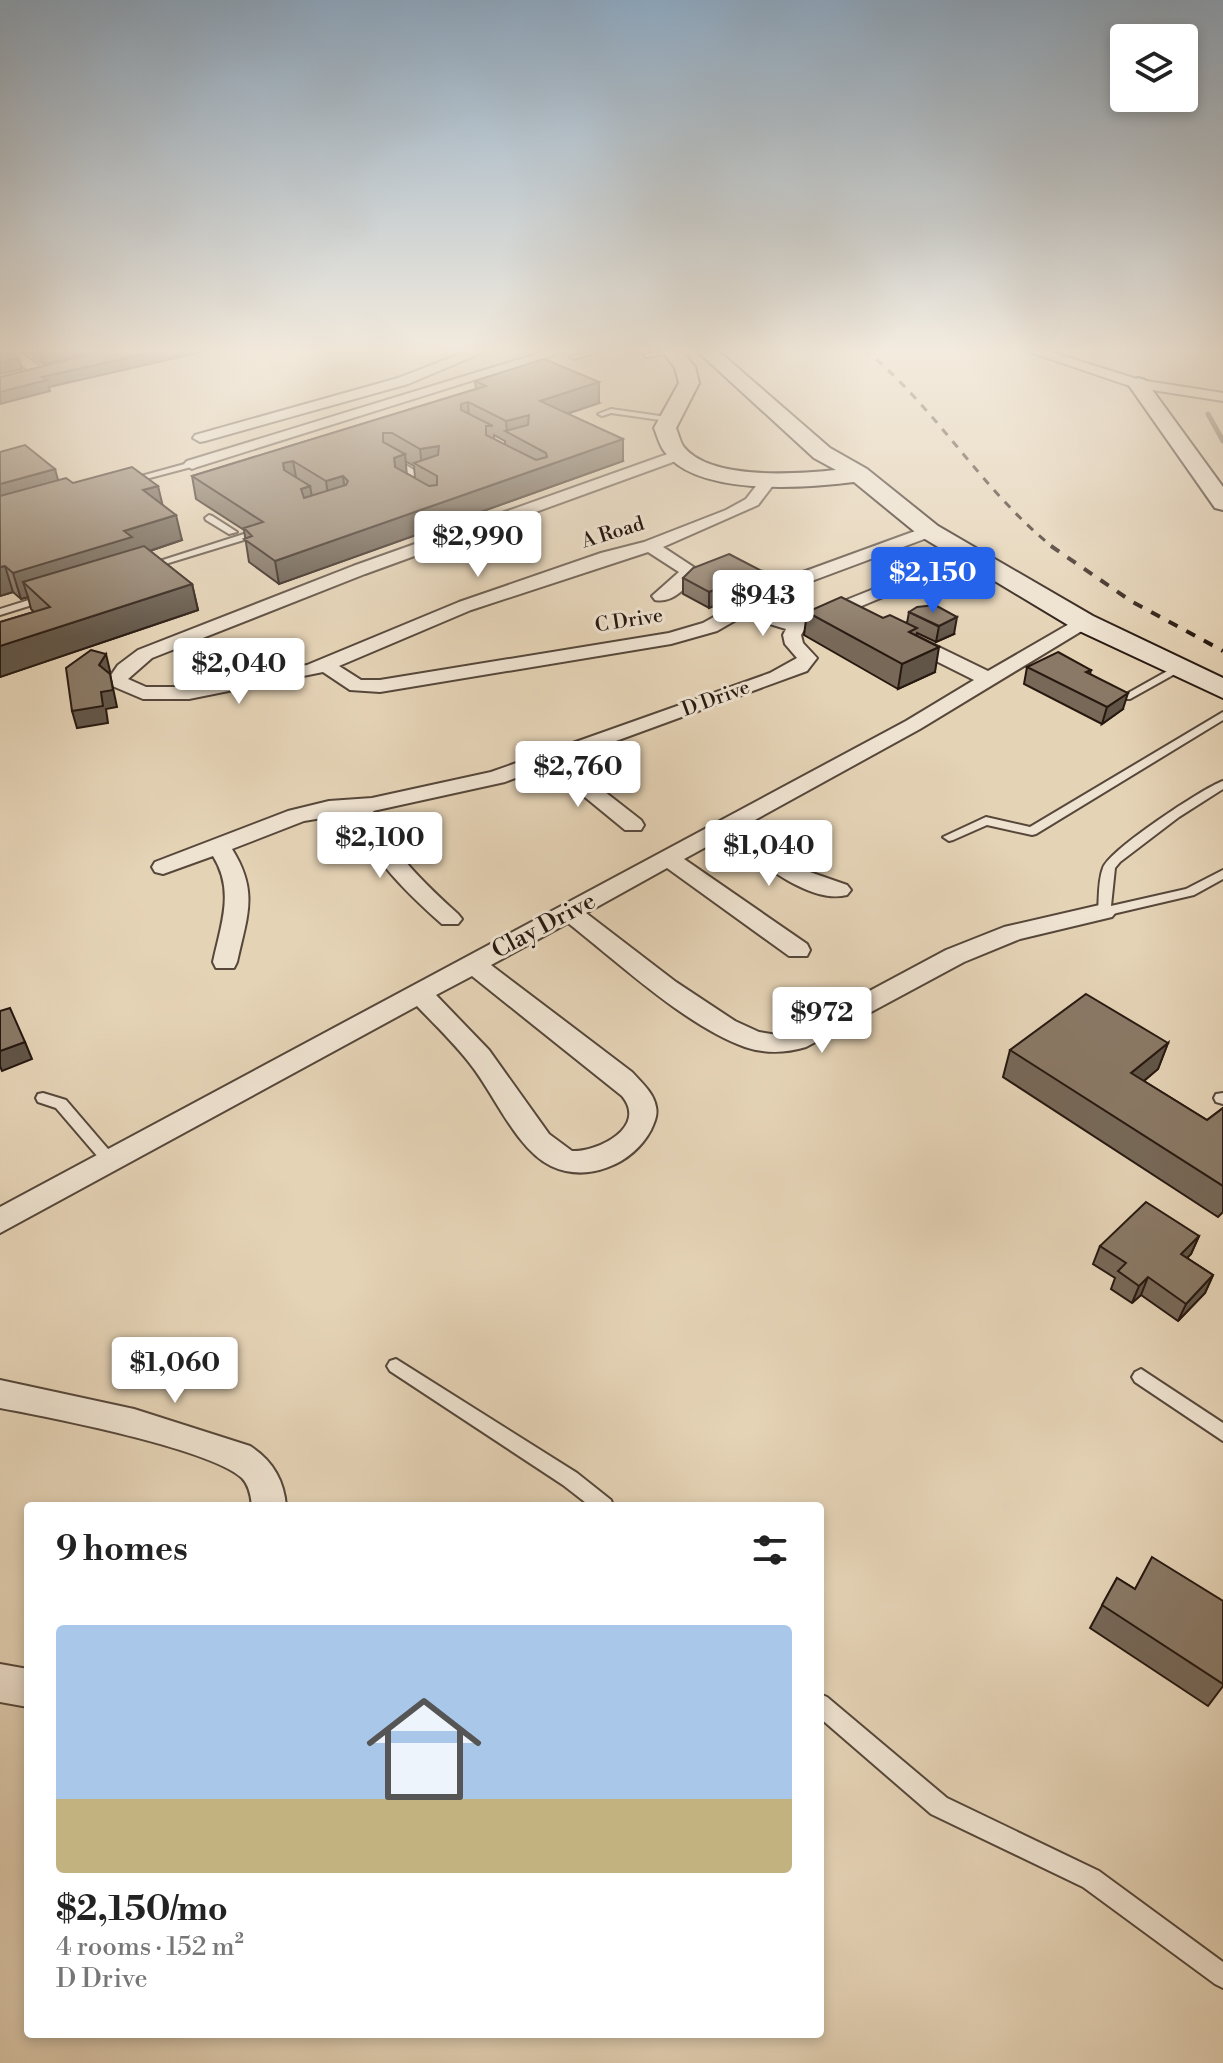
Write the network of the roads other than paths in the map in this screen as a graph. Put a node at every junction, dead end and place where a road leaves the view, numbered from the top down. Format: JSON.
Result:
{"nodes":[{"id":1,"x":256,"y":445,"type":"edge"},
{"id":2,"x":668,"y":445,"type":"edge"},
{"id":3,"x":813,"y":445,"type":"edge"},
{"id":4,"x":840,"y":445,"type":"edge"},
{"id":5,"x":1182,"y":445,"type":"edge"},
{"id":6,"x":679,"y":455,"type":"junction"},
{"id":7,"x":390,"y":459,"type":"edge"},
{"id":8,"x":192,"y":464,"type":"joint"},
{"id":9,"x":436,"y":472,"type":"edge"},
{"id":10,"x":859,"y":474,"type":"junction"},
{"id":11,"x":781,"y":481,"type":"junction"},
{"id":12,"x":118,"y":484,"type":"edge"},
{"id":13,"x":1223,"y":503,"type":"edge"},
{"id":14,"x":897,"y":506,"type":"junction"},
{"id":15,"x":209,"y":518,"type":"dead end"},
{"id":16,"x":929,"y":531,"type":"junction"},
{"id":17,"x":232,"y":532,"type":"dead end"},
{"id":18,"x":244,"y":537,"type":"edge"},
{"id":19,"x":650,"y":546,"type":"junction"},
{"id":20,"x":970,"y":557,"type":"junction"},
{"id":21,"x":137,"y":570,"type":"edge"},
{"id":22,"x":61,"y":593,"type":"edge"},
{"id":23,"x":661,"y":596,"type":"dead end"},
{"id":24,"x":846,"y":608,"type":"junction"},
{"id":25,"x":741,"y":610,"type":"junction"},
{"id":26,"x":0,"y":612,"type":"edge"},
{"id":27,"x":1083,"y":622,"type":"junction"},
{"id":28,"x":797,"y":626,"type":"junction"},
{"id":29,"x":324,"y":664,"type":"junction"},
{"id":30,"x":1178,"y":668,"type":"junction"},
{"id":31,"x":990,"y":680,"type":"junction"},
{"id":32,"x":1223,"y":689,"type":"edge"},
{"id":33,"x":1126,"y":697,"type":"edge"},
{"id":34,"x":1223,"y":715,"type":"edge"},
{"id":35,"x":549,"y":758,"type":"junction"},
{"id":36,"x":1223,"y":784,"type":"edge"},
{"id":37,"x":360,"y":806,"type":"junction"},
{"id":38,"x":633,"y":825,"type":"dead end"},
{"id":39,"x":727,"y":826,"type":"junction"},
{"id":40,"x":949,"y":837,"type":"dead end"},
{"id":41,"x":218,"y":845,"type":"junction"},
{"id":42,"x":668,"y":858,"type":"junction"},
{"id":43,"x":163,"y":867,"type":"dead end"},
{"id":44,"x":1223,"y":874,"type":"edge"},
{"id":45,"x":839,"y":890,"type":"dead end"},
{"id":46,"x":570,"y":912,"type":"junction"},
{"id":47,"x":1104,"y":912,"type":"junction"},
{"id":48,"x":450,"y":919,"type":"dead end"},
{"id":49,"x":798,"y":950,"type":"dead end"},
{"id":50,"x":225,"y":962,"type":"dead end"},
{"id":51,"x":473,"y":964,"type":"junction"},
{"id":52,"x":420,"y":994,"type":"junction"},
{"id":53,"x":43,"y":1098,"type":"dead end"},
{"id":54,"x":109,"y":1160,"type":"junction"},
{"id":55,"x":0,"y":1221,"type":"edge"},
{"id":56,"x":396,"y":1366,"type":"dead end"},
{"id":57,"x":1141,"y":1377,"type":"dead end"},
{"id":58,"x":0,"y":1394,"type":"edge"},
{"id":59,"x":1223,"y":1433,"type":"edge"},
{"id":60,"x":269,"y":1502,"type":"edge"},
{"id":61,"x":599,"y":1502,"type":"edge"},
{"id":62,"x":0,"y":1683,"type":"edge"},
{"id":63,"x":24,"y":1687,"type":"edge"},
{"id":64,"x":824,"y":1707,"type":"edge"},
{"id":65,"x":1223,"y":1976,"type":"edge"}],
"edges":[{"from":1,"to":8,"type":"street"},
{"from":2,"to":6,"type":"main road"},
{"from":3,"to":10,"type":"main road"},
{"from":4,"to":10,"type":"main road"},
{"from":5,"to":13,"type":"main road"},
{"from":6,"to":11,"type":"main road"},
{"from":6,"to":29,"type":"street","name":"A Road"},
{"from":7,"to":9,"type":"lane"},
{"from":8,"to":12,"type":"lane"},
{"from":10,"to":11,"type":"main road"},
{"from":10,"to":14,"type":"main road"},
{"from":11,"to":14,"type":"main road"},
{"from":11,"to":19,"type":"street","name":"A Road"},
{"from":14,"to":16,"type":"main road"},
{"from":15,"to":17,"type":"lane"},
{"from":16,"to":20,"type":"main road"},
{"from":16,"to":25,"type":"street","name":"C Drive"},
{"from":18,"to":21,"type":"lane"},
{"from":19,"to":23,"type":"street"},
{"from":19,"to":29,"type":"street","name":"A Road"},
{"from":20,"to":24,"type":"street"},
{"from":20,"to":27,"type":"main road"},
{"from":22,"to":26,"type":"lane"},
{"from":24,"to":28,"type":"street"},
{"from":24,"to":31,"type":"street"},
{"from":25,"to":28,"type":"street"},
{"from":25,"to":29,"type":"street","name":"C Drive"},
{"from":27,"to":30,"type":"main road"},
{"from":27,"to":31,"type":"street","name":"Clay Drive"},
{"from":28,"to":35,"type":"street","name":"D Drive"},
{"from":30,"to":32,"type":"main road"},
{"from":30,"to":33,"type":"lane"},
{"from":31,"to":39,"type":"street","name":"Clay Drive"},
{"from":34,"to":40,"type":"lane"},
{"from":35,"to":37,"type":"street","name":"D Drive"},
{"from":35,"to":38,"type":"street"},
{"from":36,"to":47,"type":"lane"},
{"from":37,"to":41,"type":"street","name":"D Drive"},
{"from":37,"to":48,"type":"street"},
{"from":39,"to":42,"type":"street","name":"Clay Drive"},
{"from":39,"to":45,"type":"street"},
{"from":41,"to":43,"type":"street","name":"D Drive"},
{"from":41,"to":50,"type":"street"},
{"from":42,"to":46,"type":"street","name":"Clay Drive"},
{"from":42,"to":49,"type":"street"},
{"from":44,"to":47,"type":"lane"},
{"from":46,"to":47,"type":"street"},
{"from":46,"to":51,"type":"street","name":"Clay Drive"},
{"from":51,"to":52,"type":"street","name":"Clay Drive"},
{"from":51,"to":52,"type":"street"},
{"from":52,"to":54,"type":"street","name":"Clay Drive"},
{"from":53,"to":54,"type":"lane"},
{"from":54,"to":55,"type":"street","name":"Clay Drive"},
{"from":56,"to":61,"type":"lane"},
{"from":57,"to":59,"type":"lane"},
{"from":58,"to":60,"type":"street"},
{"from":62,"to":63,"type":"street"},
{"from":64,"to":65,"type":"lane"}]}
